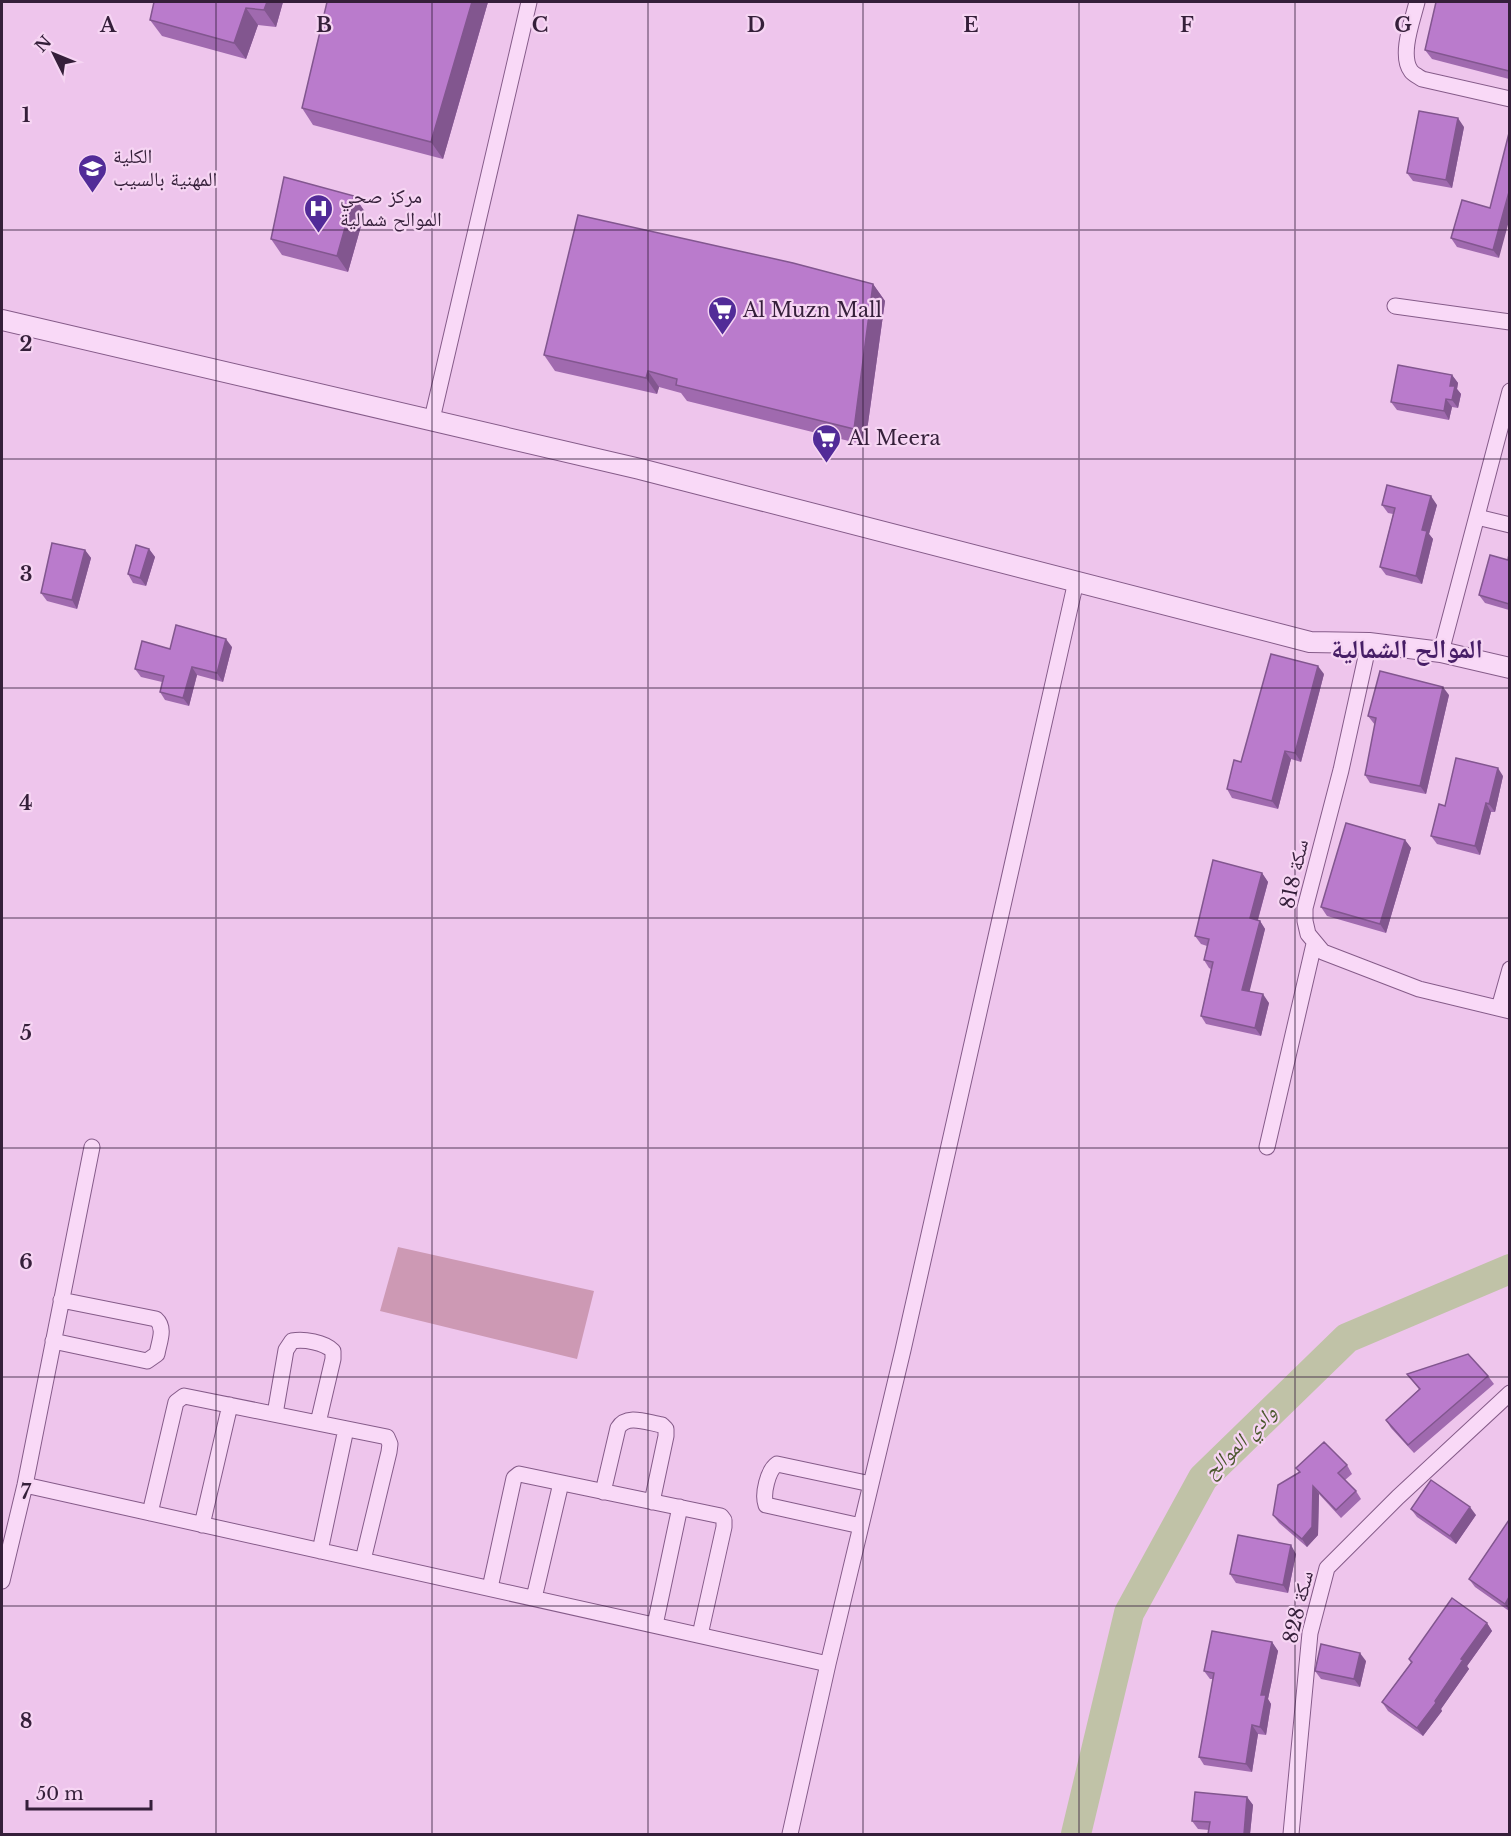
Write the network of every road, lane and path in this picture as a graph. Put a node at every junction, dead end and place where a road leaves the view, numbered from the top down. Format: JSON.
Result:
{"nodes":[{"id":1,"x":530,"y":2,"type":"edge"},
{"id":2,"x":1417,"y":2,"type":"edge"},
{"id":3,"x":1509,"y":99,"type":"edge"},
{"id":4,"x":1395,"y":306,"type":"dead end"},
{"id":5,"x":2,"y":320,"type":"edge"},
{"id":6,"x":1509,"y":322,"type":"edge"},
{"id":7,"x":1509,"y":391,"type":"edge"},
{"id":8,"x":432,"y":419,"type":"junction"},
{"id":9,"x":1477,"y":517,"type":"junction"},
{"id":10,"x":1509,"y":525,"type":"edge"},
{"id":11,"x":1076,"y":581,"type":"junction"},
{"id":12,"x":1369,"y":643,"type":"junction"},
{"id":13,"x":1441,"y":652,"type":"junction"},
{"id":14,"x":1509,"y":668,"type":"edge"},
{"id":15,"x":1314,"y":944,"type":"junction"},
{"id":16,"x":1509,"y":969,"type":"edge"},
{"id":17,"x":1504,"y":1010,"type":"edge"},
{"id":18,"x":92,"y":1147,"type":"dead end"},
{"id":19,"x":1267,"y":1147,"type":"dead end"},
{"id":20,"x":61,"y":1300,"type":"junction"},
{"id":21,"x":53,"y":1341,"type":"junction"},
{"id":22,"x":1509,"y":1393,"type":"edge"},
{"id":23,"x":230,"y":1405,"type":"junction"},
{"id":24,"x":275,"y":1414,"type":"junction"},
{"id":25,"x":318,"y":1423,"type":"junction"},
{"id":26,"x":346,"y":1429,"type":"junction"},
{"id":27,"x":561,"y":1483,"type":"junction"},
{"id":28,"x":871,"y":1484,"type":"junction"},
{"id":29,"x":25,"y":1485,"type":"junction"},
{"id":30,"x":603,"y":1492,"type":"junction"},
{"id":31,"x":652,"y":1502,"type":"junction"},
{"id":32,"x":680,"y":1507,"type":"junction"},
{"id":33,"x":150,"y":1513,"type":"junction"},
{"id":34,"x":202,"y":1525,"type":"junction"},
{"id":35,"x":861,"y":1526,"type":"junction"},
{"id":36,"x":320,"y":1551,"type":"junction"},
{"id":37,"x":363,"y":1560,"type":"junction"},
{"id":38,"x":2,"y":1581,"type":"edge"},
{"id":39,"x":490,"y":1588,"type":"junction"},
{"id":40,"x":534,"y":1598,"type":"junction"},
{"id":41,"x":655,"y":1625,"type":"junction"},
{"id":42,"x":700,"y":1635,"type":"junction"},
{"id":43,"x":828,"y":1664,"type":"junction"},
{"id":44,"x":790,"y":1834,"type":"edge"},
{"id":45,"x":1291,"y":1834,"type":"edge"}],
"edges":[{"from":1,"to":8,"type":"street"},
{"from":2,"to":3,"type":"street"},
{"from":4,"to":6,"type":"street"},
{"from":5,"to":8,"type":"street"},
{"from":7,"to":9,"type":"street"},
{"from":8,"to":11,"type":"street"},
{"from":9,"to":10,"type":"street"},
{"from":9,"to":13,"type":"street"},
{"from":11,"to":12,"type":"street"},
{"from":11,"to":28,"type":"street"},
{"from":12,"to":13,"type":"street"},
{"from":12,"to":15,"type":"street","name":"سكة 818"},
{"from":13,"to":14,"type":"street"},
{"from":15,"to":17,"type":"street"},
{"from":15,"to":19,"type":"street"},
{"from":16,"to":17,"type":"street"},
{"from":18,"to":20,"type":"street"},
{"from":20,"to":21,"type":"street"},
{"from":20,"to":21,"type":"street"},
{"from":21,"to":29,"type":"street"},
{"from":22,"to":45,"type":"street","name":"سكة 828"},
{"from":23,"to":24,"type":"street"},
{"from":23,"to":33,"type":"street"},
{"from":23,"to":34,"type":"street"},
{"from":24,"to":25,"type":"street"},
{"from":24,"to":25,"type":"street"},
{"from":25,"to":26,"type":"street"},
{"from":26,"to":36,"type":"street"},
{"from":26,"to":37,"type":"street"},
{"from":27,"to":30,"type":"street"},
{"from":27,"to":39,"type":"street"},
{"from":27,"to":40,"type":"street"},
{"from":28,"to":35,"type":"street"},
{"from":28,"to":35,"type":"street"},
{"from":29,"to":33,"type":"street"},
{"from":29,"to":38,"type":"street"},
{"from":30,"to":31,"type":"street"},
{"from":30,"to":31,"type":"street"},
{"from":31,"to":32,"type":"street"},
{"from":32,"to":41,"type":"street"},
{"from":32,"to":42,"type":"street"},
{"from":33,"to":34,"type":"street"},
{"from":34,"to":36,"type":"street"},
{"from":35,"to":43,"type":"street"},
{"from":36,"to":37,"type":"street"},
{"from":37,"to":39,"type":"street"},
{"from":39,"to":40,"type":"street"},
{"from":40,"to":41,"type":"street"},
{"from":41,"to":42,"type":"street"},
{"from":42,"to":43,"type":"street"},
{"from":43,"to":44,"type":"street"}]}
